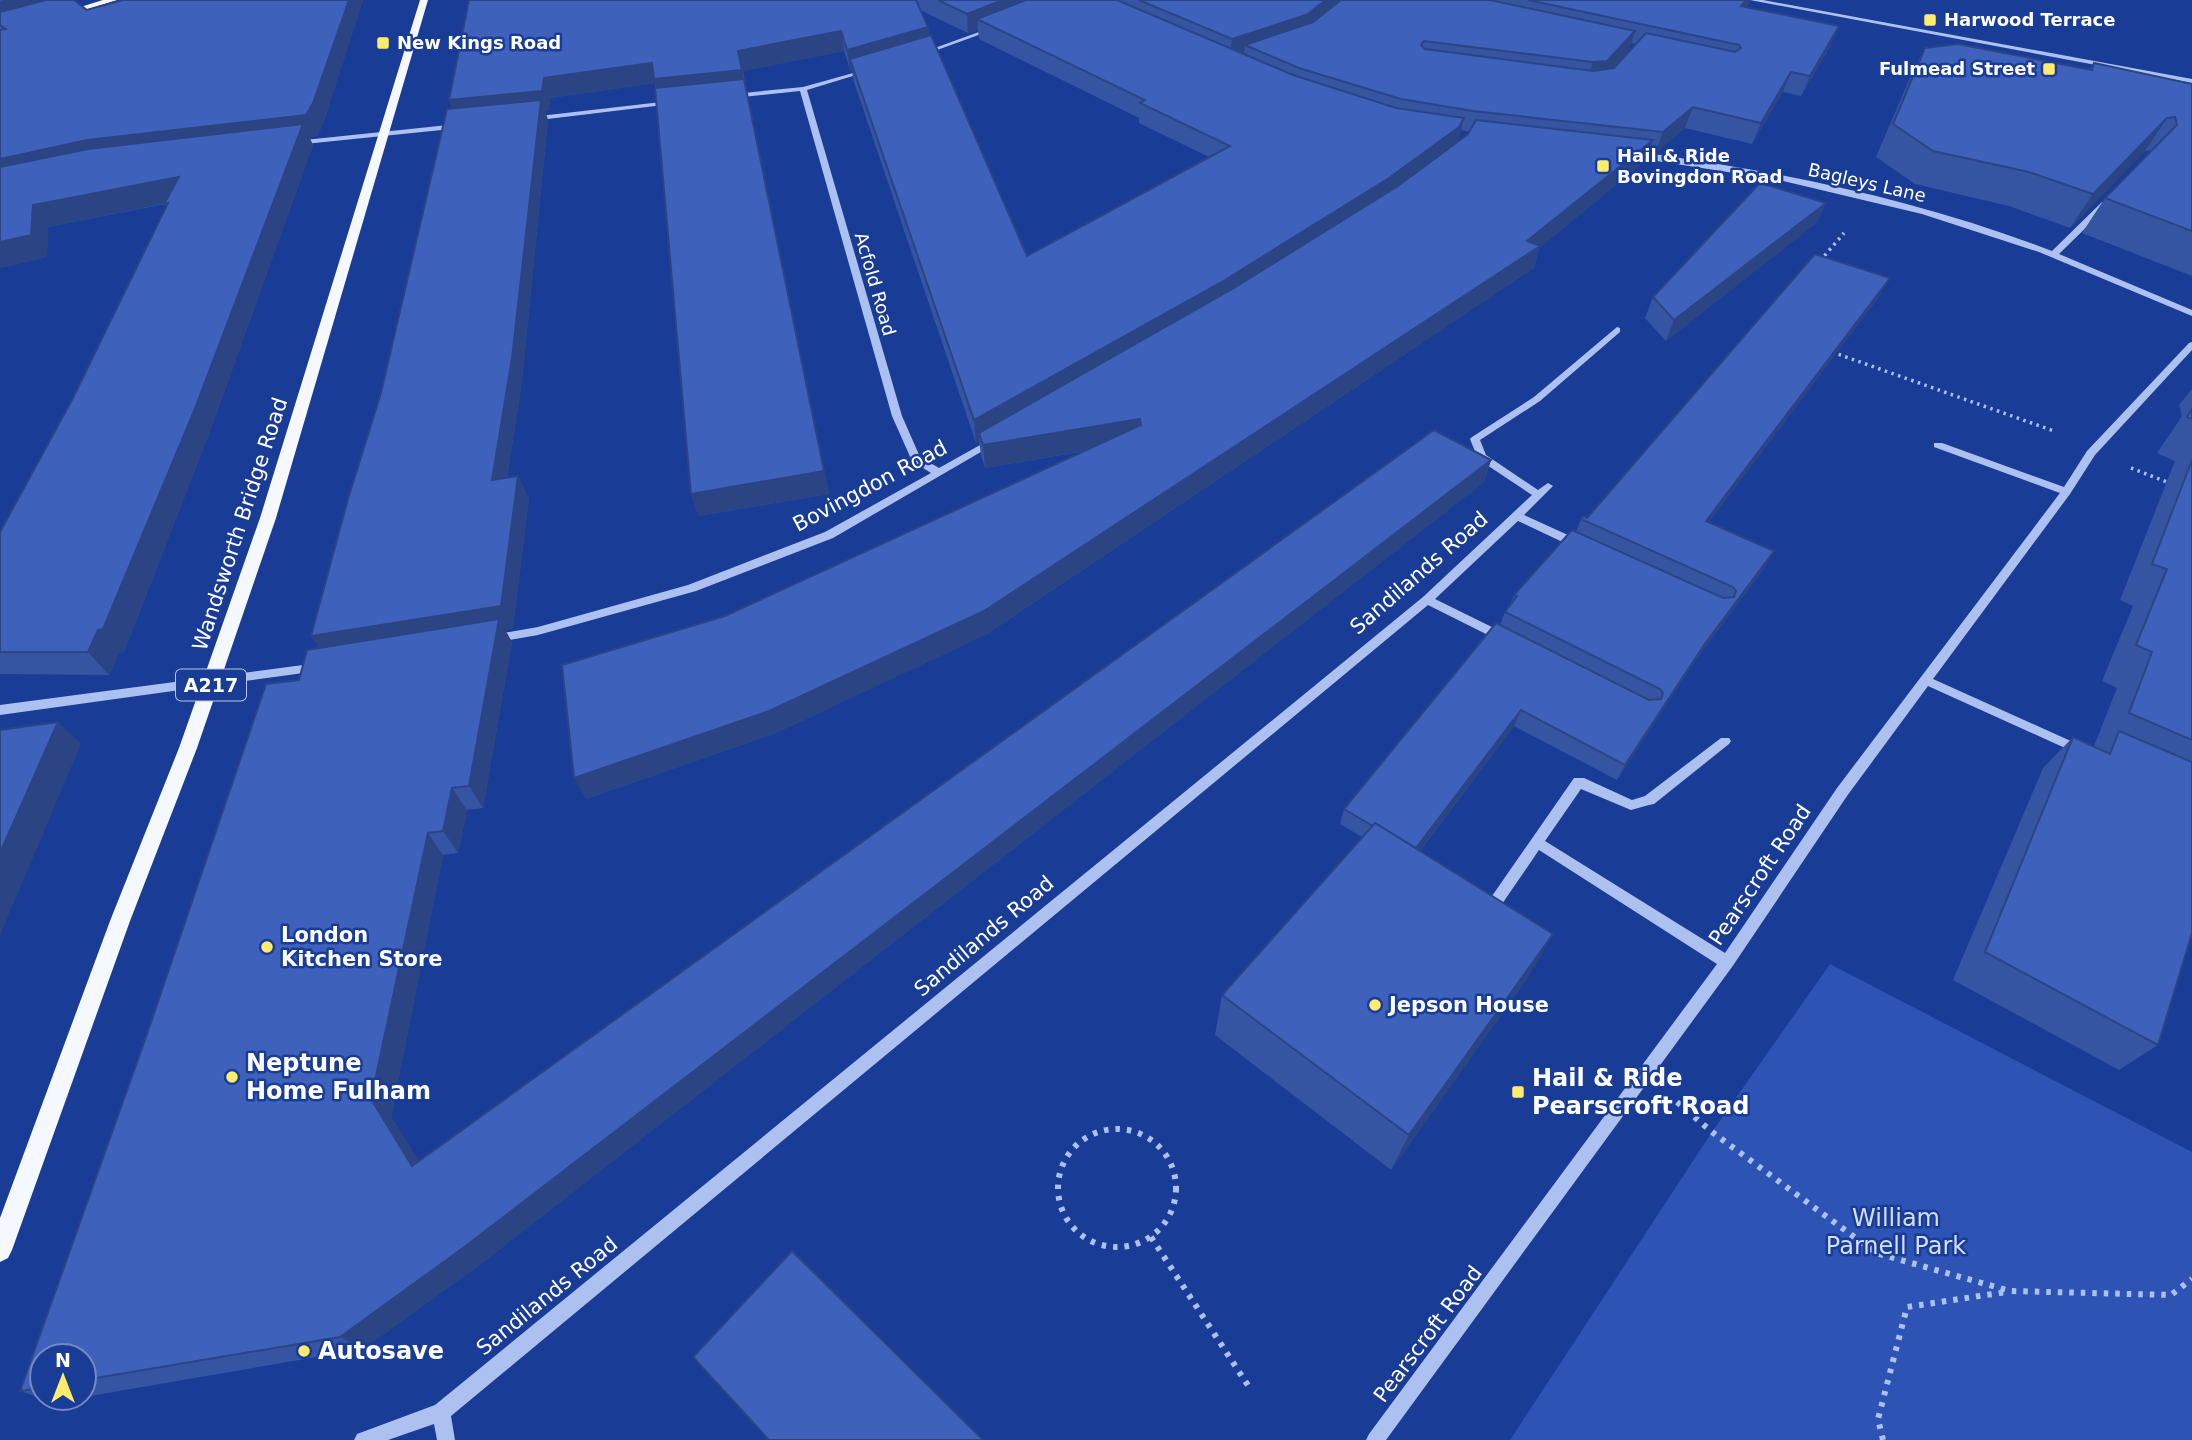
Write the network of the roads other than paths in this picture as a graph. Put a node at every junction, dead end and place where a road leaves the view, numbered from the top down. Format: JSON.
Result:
{"nodes":[{"id":1,"x":113,"y":0,"type":"edge"},
{"id":2,"x":424,"y":0,"type":"edge"},
{"id":3,"x":1754,"y":0,"type":"edge"},
{"id":4,"x":1791,"y":3,"type":"edge"},
{"id":5,"x":46,"y":18,"type":"edge"},
{"id":6,"x":1004,"y":24,"type":"edge"},
{"id":7,"x":919,"y":54,"type":"edge"},
{"id":8,"x":870,"y":70,"type":"edge"},
{"id":9,"x":2192,"y":81,"type":"edge"},
{"id":10,"x":803,"y":89,"type":"junction"},
{"id":11,"x":723,"y":97,"type":"edge"},
{"id":12,"x":683,"y":102,"type":"edge"},
{"id":13,"x":524,"y":120,"type":"edge"},
{"id":14,"x":470,"y":125,"type":"edge"},
{"id":15,"x":385,"y":132,"type":"junction"},
{"id":16,"x":290,"y":143,"type":"edge"},
{"id":17,"x":1619,"y":153,"type":"edge"},
{"id":18,"x":2110,"y":199,"type":"edge"},
{"id":19,"x":2053,"y":255,"type":"junction"},
{"id":20,"x":2192,"y":313,"type":"edge"},
{"id":21,"x":1617,"y":330,"type":"dead end"},
{"id":22,"x":2192,"y":345,"type":"edge"},
{"id":23,"x":999,"y":439,"type":"edge"},
{"id":24,"x":1938,"y":445,"type":"dead end"},
{"id":25,"x":939,"y":473,"type":"junction"},
{"id":26,"x":2066,"y":492,"type":"junction"},
{"id":27,"x":1517,"y":516,"type":"junction"},
{"id":28,"x":1593,"y":551,"type":"edge"},
{"id":29,"x":1427,"y":600,"type":"junction"},
{"id":30,"x":485,"y":640,"type":"edge"},
{"id":31,"x":1512,"y":642,"type":"edge"},
{"id":32,"x":325,"y":666,"type":"edge"},
{"id":33,"x":1927,"y":681,"type":"junction"},
{"id":34,"x":212,"y":682,"type":"junction"},
{"id":35,"x":0,"y":710,"type":"edge"},
{"id":36,"x":1725,"y":741,"type":"dead end"},
{"id":37,"x":2091,"y":755,"type":"edge"},
{"id":38,"x":1538,"y":843,"type":"junction"},
{"id":39,"x":1497,"y":900,"type":"edge"},
{"id":40,"x":1727,"y":962,"type":"junction"},
{"id":41,"x":0,"y":1250,"type":"edge"},
{"id":42,"x":441,"y":1412,"type":"junction"},
{"id":43,"x":363,"y":1440,"type":"edge"},
{"id":44,"x":446,"y":1440,"type":"edge"},
{"id":45,"x":1375,"y":1440,"type":"edge"}],
"edges":[{"from":1,"to":5,"type":"main road"},
{"from":2,"to":15,"type":"main road","name":"Wandsworth Bridge Road","number":"A217"},
{"from":3,"to":4,"type":"street"},
{"from":4,"to":9,"type":"street"},
{"from":6,"to":7,"type":"street"},
{"from":8,"to":10,"type":"street"},
{"from":10,"to":11,"type":"street"},
{"from":10,"to":25,"type":"street","name":"Acfold Road"},
{"from":12,"to":13,"type":"street"},
{"from":14,"to":15,"type":"street"},
{"from":15,"to":16,"type":"street"},
{"from":15,"to":34,"type":"main road","name":"Wandsworth Bridge Road","number":"A217"},
{"from":17,"to":19,"type":"street","name":"Bagleys Lane"},
{"from":18,"to":19,"type":"street"},
{"from":19,"to":20,"type":"street","name":"Bagleys Lane"},
{"from":21,"to":27,"type":"street","name":"Sandilands Road"},
{"from":22,"to":26,"type":"street","name":"Pearscroft Road"},
{"from":23,"to":25,"type":"street","name":"Bovingdon Road"},
{"from":24,"to":26,"type":"street"},
{"from":25,"to":30,"type":"street","name":"Bovingdon Road"},
{"from":26,"to":33,"type":"street","name":"Pearscroft Road"},
{"from":27,"to":28,"type":"street"},
{"from":27,"to":29,"type":"street","name":"Sandilands Road"},
{"from":29,"to":31,"type":"street"},
{"from":29,"to":42,"type":"street","name":"Sandilands Road"},
{"from":32,"to":34,"type":"street"},
{"from":33,"to":37,"type":"street"},
{"from":33,"to":40,"type":"street","name":"Pearscroft Road"},
{"from":34,"to":35,"type":"street"},
{"from":34,"to":41,"type":"main road","name":"Wandsworth Bridge Road","number":"A217"},
{"from":36,"to":38,"type":"street"},
{"from":38,"to":39,"type":"street"},
{"from":38,"to":40,"type":"street"},
{"from":40,"to":45,"type":"street","name":"Pearscroft Road"},
{"from":42,"to":43,"type":"street","name":"Sandilands Road"},
{"from":42,"to":44,"type":"street"}]}
